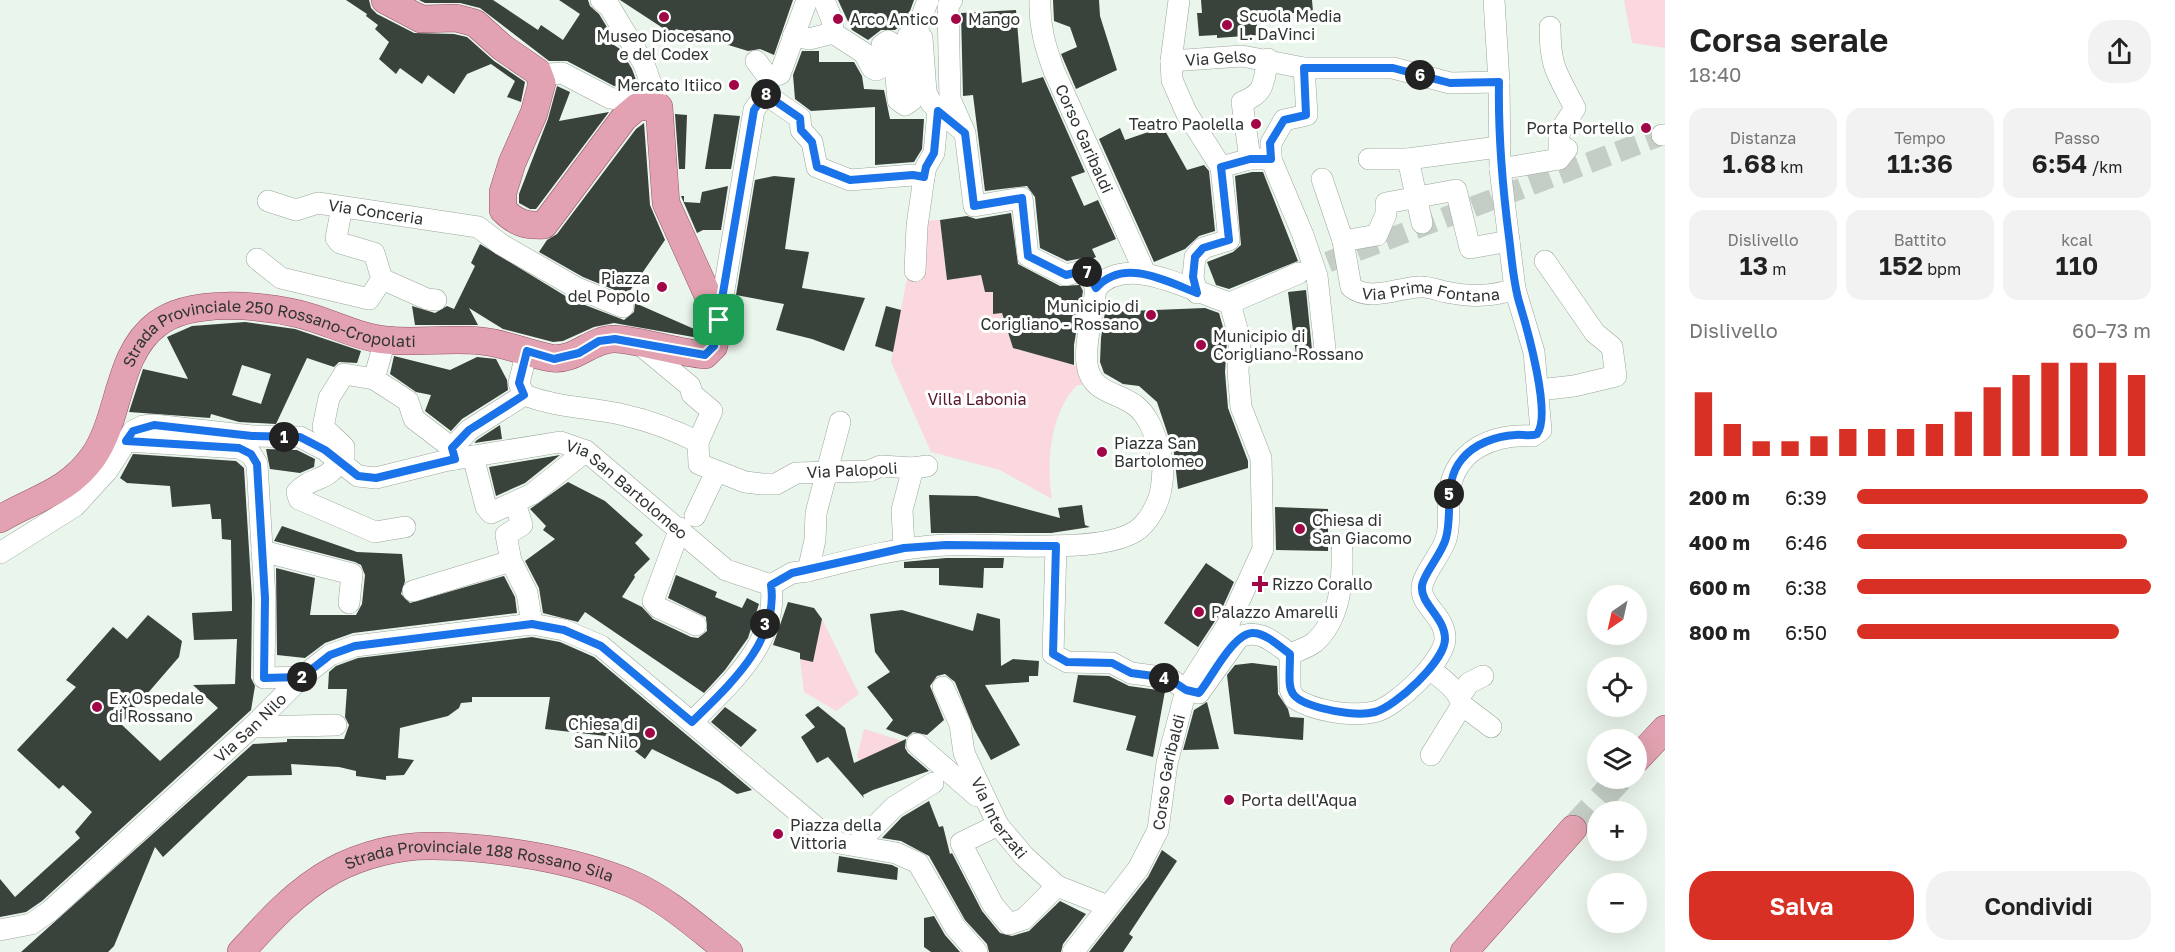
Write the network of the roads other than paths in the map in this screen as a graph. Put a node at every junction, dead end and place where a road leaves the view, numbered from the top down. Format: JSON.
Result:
{"nodes":[{"id":1,"x":385,"y":0,"type":"edge"},
{"id":2,"x":601,"y":0,"type":"edge"},
{"id":3,"x":807,"y":0,"type":"edge"},
{"id":4,"x":824,"y":0,"type":"edge"},
{"id":5,"x":928,"y":0,"type":"edge"},
{"id":6,"x":952,"y":0,"type":"edge"},
{"id":7,"x":1040,"y":0,"type":"edge"},
{"id":8,"x":1179,"y":0,"type":"edge"},
{"id":9,"x":1494,"y":0,"type":"edge"},
{"id":10,"x":1550,"y":27,"type":"dead end"},
{"id":11,"x":916,"y":32,"type":"junction"},
{"id":12,"x":833,"y":33,"type":"junction"},
{"id":13,"x":793,"y":36,"type":"junction"},
{"id":14,"x":1268,"y":59,"type":"junction"},
{"id":15,"x":756,"y":61,"type":"dead end"},
{"id":16,"x":1172,"y":61,"type":"junction"},
{"id":17,"x":1304,"y":68,"type":"junction"},
{"id":18,"x":550,"y":74,"type":"dead end"},
{"id":19,"x":1499,"y":82,"type":"junction"},
{"id":20,"x":767,"y":86,"type":"junction"},
{"id":21,"x":648,"y":107,"type":"junction"},
{"id":22,"x":938,"y":111,"type":"junction"},
{"id":23,"x":1576,"y":120,"type":"dead end"},
{"id":24,"x":965,"y":133,"type":"junction"},
{"id":25,"x":1498,"y":147,"type":"junction"},
{"id":26,"x":1261,"y":159,"type":"junction"},
{"id":27,"x":1369,"y":159,"type":"dead end"},
{"id":28,"x":1408,"y":159,"type":"junction"},
{"id":29,"x":1559,"y":159,"type":"junction"},
{"id":30,"x":1221,"y":167,"type":"junction"},
{"id":31,"x":1500,"y":169,"type":"junction"},
{"id":32,"x":924,"y":177,"type":"junction"},
{"id":33,"x":1322,"y":179,"type":"dead end"},
{"id":34,"x":1415,"y":198,"type":"junction"},
{"id":35,"x":268,"y":201,"type":"dead end"},
{"id":36,"x":342,"y":207,"type":"junction"},
{"id":37,"x":513,"y":220,"type":"junction"},
{"id":38,"x":1422,"y":223,"type":"dead end"},
{"id":39,"x":485,"y":232,"type":"junction"},
{"id":40,"x":1509,"y":240,"type":"junction"},
{"id":41,"x":1342,"y":241,"type":"junction"},
{"id":42,"x":257,"y":259,"type":"dead end"},
{"id":43,"x":1545,"y":261,"type":"dead end"},
{"id":44,"x":915,"y":271,"type":"dead end"},
{"id":45,"x":1145,"y":273,"type":"junction"},
{"id":46,"x":1299,"y":273,"type":"tunnel mouth"},
{"id":47,"x":382,"y":279,"type":"junction"},
{"id":48,"x":1096,"y":288,"type":"junction"},
{"id":49,"x":1515,"y":289,"type":"junction"},
{"id":50,"x":1197,"y":293,"type":"junction"},
{"id":51,"x":436,"y":300,"type":"dead end"},
{"id":52,"x":1230,"y":303,"type":"junction"},
{"id":53,"x":623,"y":307,"type":"dead end"},
{"id":54,"x":719,"y":320,"type":"junction"},
{"id":55,"x":385,"y":340,"type":"junction"},
{"id":56,"x":638,"y":343,"type":"junction"},
{"id":57,"x":1325,"y":349,"type":"dead end"},
{"id":58,"x":527,"y":351,"type":"junction"},
{"id":59,"x":374,"y":379,"type":"junction"},
{"id":60,"x":1539,"y":390,"type":"junction"},
{"id":61,"x":524,"y":395,"type":"junction"},
{"id":62,"x":840,"y":422,"type":"dead end"},
{"id":63,"x":126,"y":441,"type":"junction"},
{"id":64,"x":698,"y":442,"type":"junction"},
{"id":65,"x":586,"y":452,"type":"junction"},
{"id":66,"x":460,"y":455,"type":"junction"},
{"id":67,"x":341,"y":463,"type":"junction"},
{"id":68,"x":826,"y":470,"type":"junction"},
{"id":69,"x":716,"y":472,"type":"junction"},
{"id":70,"x":515,"y":503,"type":"junction"},
{"id":71,"x":0,"y":519,"type":"edge"},
{"id":72,"x":687,"y":522,"type":"junction"},
{"id":73,"x":405,"y":526,"type":"dead end"},
{"id":74,"x":1056,"y":546,"type":"junction"},
{"id":75,"x":904,"y":548,"type":"junction"},
{"id":76,"x":1342,"y":550,"type":"dead end"},
{"id":77,"x":262,"y":551,"type":"junction"},
{"id":78,"x":0,"y":553,"type":"edge"},
{"id":79,"x":511,"y":561,"type":"junction"},
{"id":80,"x":808,"y":571,"type":"junction"},
{"id":81,"x":771,"y":585,"type":"junction"},
{"id":82,"x":413,"y":591,"type":"dead end"},
{"id":83,"x":349,"y":603,"type":"dead end"},
{"id":84,"x":532,"y":624,"type":"junction"},
{"id":85,"x":696,"y":625,"type":"dead end"},
{"id":86,"x":1290,"y":654,"type":"junction"},
{"id":87,"x":1430,"y":669,"type":"junction"},
{"id":88,"x":1483,"y":676,"type":"dead end"},
{"id":89,"x":302,"y":677,"type":"junction"},
{"id":90,"x":943,"y":687,"type":"dead end"},
{"id":91,"x":1186,"y":690,"type":"junction"},
{"id":92,"x":1461,"y":701,"type":"junction"},
{"id":93,"x":692,"y":722,"type":"junction"},
{"id":94,"x":336,"y":724,"type":"dead end"},
{"id":95,"x":252,"y":727,"type":"junction"},
{"id":96,"x":1491,"y":727,"type":"dead end"},
{"id":97,"x":1665,"y":729,"type":"edge"},
{"id":98,"x":917,"y":744,"type":"dead end"},
{"id":99,"x":1647,"y":748,"type":"edge"},
{"id":100,"x":1431,"y":755,"type":"dead end"},
{"id":101,"x":933,"y":783,"type":"dead end"},
{"id":102,"x":983,"y":798,"type":"junction"},
{"id":103,"x":998,"y":825,"type":"junction"},
{"id":104,"x":1573,"y":829,"type":"tunnel mouth"},
{"id":105,"x":856,"y":845,"type":"junction"},
{"id":106,"x":1057,"y":886,"type":"junction"},
{"id":107,"x":1108,"y":906,"type":"junction"},
{"id":108,"x":0,"y":930,"type":"edge"},
{"id":109,"x":241,"y":952,"type":"edge"},
{"id":110,"x":729,"y":952,"type":"edge"},
{"id":111,"x":977,"y":952,"type":"edge"},
{"id":112,"x":1073,"y":952,"type":"edge"},
{"id":113,"x":1464,"y":952,"type":"edge"}],
"edges":[{"from":1,"to":37,"type":"main road"},
{"from":2,"to":21,"type":"street"},
{"from":3,"to":13,"type":"street"},
{"from":4,"to":12,"type":"street"},
{"from":5,"to":11,"type":"street"},
{"from":6,"to":24,"type":"street"},
{"from":7,"to":45,"type":"street","name":"Corso Garibaldi"},
{"from":8,"to":16,"type":"street"},
{"from":9,"to":19,"type":"street"},
{"from":10,"to":29,"type":"street"},
{"from":11,"to":12,"type":"street"},
{"from":11,"to":22,"type":"street"},
{"from":12,"to":13,"type":"street"},
{"from":13,"to":20,"type":"street"},
{"from":14,"to":16,"type":"street","name":"Via Gelso"},
{"from":14,"to":17,"type":"street","name":"Via Gelso"},
{"from":14,"to":26,"type":"street","name":"Via Gelso"},
{"from":15,"to":20,"type":"street"},
{"from":16,"to":30,"type":"street"},
{"from":17,"to":19,"type":"street","name":"Via Gelso"},
{"from":17,"to":26,"type":"street"},
{"from":18,"to":21,"type":"street"},
{"from":19,"to":25,"type":"street"},
{"from":20,"to":32,"type":"street"},
{"from":20,"to":54,"type":"street"},
{"from":21,"to":37,"type":"main road"},
{"from":21,"to":54,"type":"main road"},
{"from":22,"to":24,"type":"street"},
{"from":22,"to":32,"type":"street"},
{"from":23,"to":29,"type":"street"},
{"from":24,"to":48,"type":"street"},
{"from":25,"to":28,"type":"street"},
{"from":25,"to":31,"type":"street"},
{"from":26,"to":30,"type":"street"},
{"from":26,"to":57,"type":"street"},
{"from":27,"to":28,"type":"street"},
{"from":28,"to":34,"type":"street"},
{"from":29,"to":31,"type":"street"},
{"from":30,"to":50,"type":"street"},
{"from":31,"to":40,"type":"street"},
{"from":32,"to":44,"type":"street"},
{"from":33,"to":41,"type":"street","name":"Via Prima Fontana"},
{"from":34,"to":38,"type":"street"},
{"from":34,"to":40,"type":"street"},
{"from":34,"to":41,"type":"street"},
{"from":35,"to":36,"type":"street","name":"Via Conceria"},
{"from":36,"to":39,"type":"street","name":"Via Conceria"},
{"from":36,"to":47,"type":"street"},
{"from":37,"to":39,"type":"street"},
{"from":39,"to":53,"type":"street","name":"Via Conceria"},
{"from":40,"to":49,"type":"street"},
{"from":41,"to":49,"type":"street","name":"Via Prima Fontana"},
{"from":42,"to":47,"type":"street"},
{"from":43,"to":60,"type":"street"},
{"from":45,"to":48,"type":"street"},
{"from":45,"to":50,"type":"street"},
{"from":46,"to":52,"type":"street"},
{"from":47,"to":51,"type":"street"},
{"from":48,"to":74,"type":"street"},
{"from":49,"to":60,"type":"street"},
{"from":50,"to":52,"type":"street"},
{"from":52,"to":91,"type":"street","name":"Corso Garibaldi"},
{"from":54,"to":56,"type":"main road"},
{"from":55,"to":58,"type":"main road","name":"Strada Provinciale 250 Rossano-Cropolati"},
{"from":55,"to":59,"type":"street"},
{"from":55,"to":71,"type":"main road","name":"Strada Provinciale 250 Rossano-Cropolati"},
{"from":56,"to":58,"type":"main road"},
{"from":56,"to":64,"type":"street"},
{"from":58,"to":61,"type":"street"},
{"from":59,"to":66,"type":"street"},
{"from":59,"to":67,"type":"street"},
{"from":60,"to":87,"type":"street"},
{"from":61,"to":64,"type":"street"},
{"from":61,"to":66,"type":"street"},
{"from":62,"to":68,"type":"street"},
{"from":63,"to":67,"type":"street","name":"Via San Bartolomeo"},
{"from":63,"to":77,"type":"street"},
{"from":63,"to":78,"type":"street","name":"Via San Bartolomeo"},
{"from":64,"to":69,"type":"street","name":"Via Palopoli"},
{"from":65,"to":66,"type":"street","name":"Via San Bartolomeo"},
{"from":65,"to":70,"type":"street"},
{"from":65,"to":72,"type":"street","name":"Via San Bartolomeo"},
{"from":66,"to":67,"type":"street","name":"Via San Bartolomeo"},
{"from":66,"to":70,"type":"street"},
{"from":67,"to":73,"type":"street"},
{"from":68,"to":69,"type":"street","name":"Via Palopoli"},
{"from":68,"to":75,"type":"street","name":"Via Palopoli"},
{"from":68,"to":80,"type":"street"},
{"from":69,"to":72,"type":"street"},
{"from":70,"to":79,"type":"street"},
{"from":72,"to":81,"type":"street","name":"Via San Bartolomeo"},
{"from":72,"to":85,"type":"street"},
{"from":74,"to":75,"type":"street"},
{"from":74,"to":91,"type":"street"},
{"from":75,"to":80,"type":"street"},
{"from":76,"to":86,"type":"street"},
{"from":77,"to":83,"type":"street"},
{"from":77,"to":89,"type":"street"},
{"from":79,"to":82,"type":"street"},
{"from":79,"to":84,"type":"street"},
{"from":80,"to":81,"type":"street"},
{"from":81,"to":93,"type":"street"},
{"from":84,"to":89,"type":"street","name":"Via San Nilo"},
{"from":84,"to":93,"type":"street","name":"Via San Nilo"},
{"from":86,"to":87,"type":"street"},
{"from":86,"to":91,"type":"street"},
{"from":87,"to":92,"type":"street"},
{"from":88,"to":92,"type":"street"},
{"from":89,"to":95,"type":"street","name":"Via San Nilo"},
{"from":90,"to":102,"type":"street","name":"Via Interzati"},
{"from":91,"to":107,"type":"street","name":"Corso Garibaldi"},
{"from":92,"to":96,"type":"street"},
{"from":92,"to":100,"type":"street"},
{"from":93,"to":105,"type":"street"},
{"from":94,"to":95,"type":"street"},
{"from":95,"to":108,"type":"street","name":"Via San Nilo"},
{"from":97,"to":99,"type":"main road"},
{"from":98,"to":102,"type":"street"},
{"from":101,"to":105,"type":"street"},
{"from":102,"to":103,"type":"street","name":"Via Interzati"},
{"from":103,"to":106,"type":"street","name":"Via Interzati"},
{"from":103,"to":106,"type":"street"},
{"from":104,"to":113,"type":"main road"},
{"from":105,"to":111,"type":"street"},
{"from":106,"to":107,"type":"street","name":"Via Interzati"},
{"from":107,"to":112,"type":"street","name":"Corso Garibaldi"},
{"from":109,"to":110,"type":"main road","name":"Strada Provinciale 188 Rossano Sila"}]}
